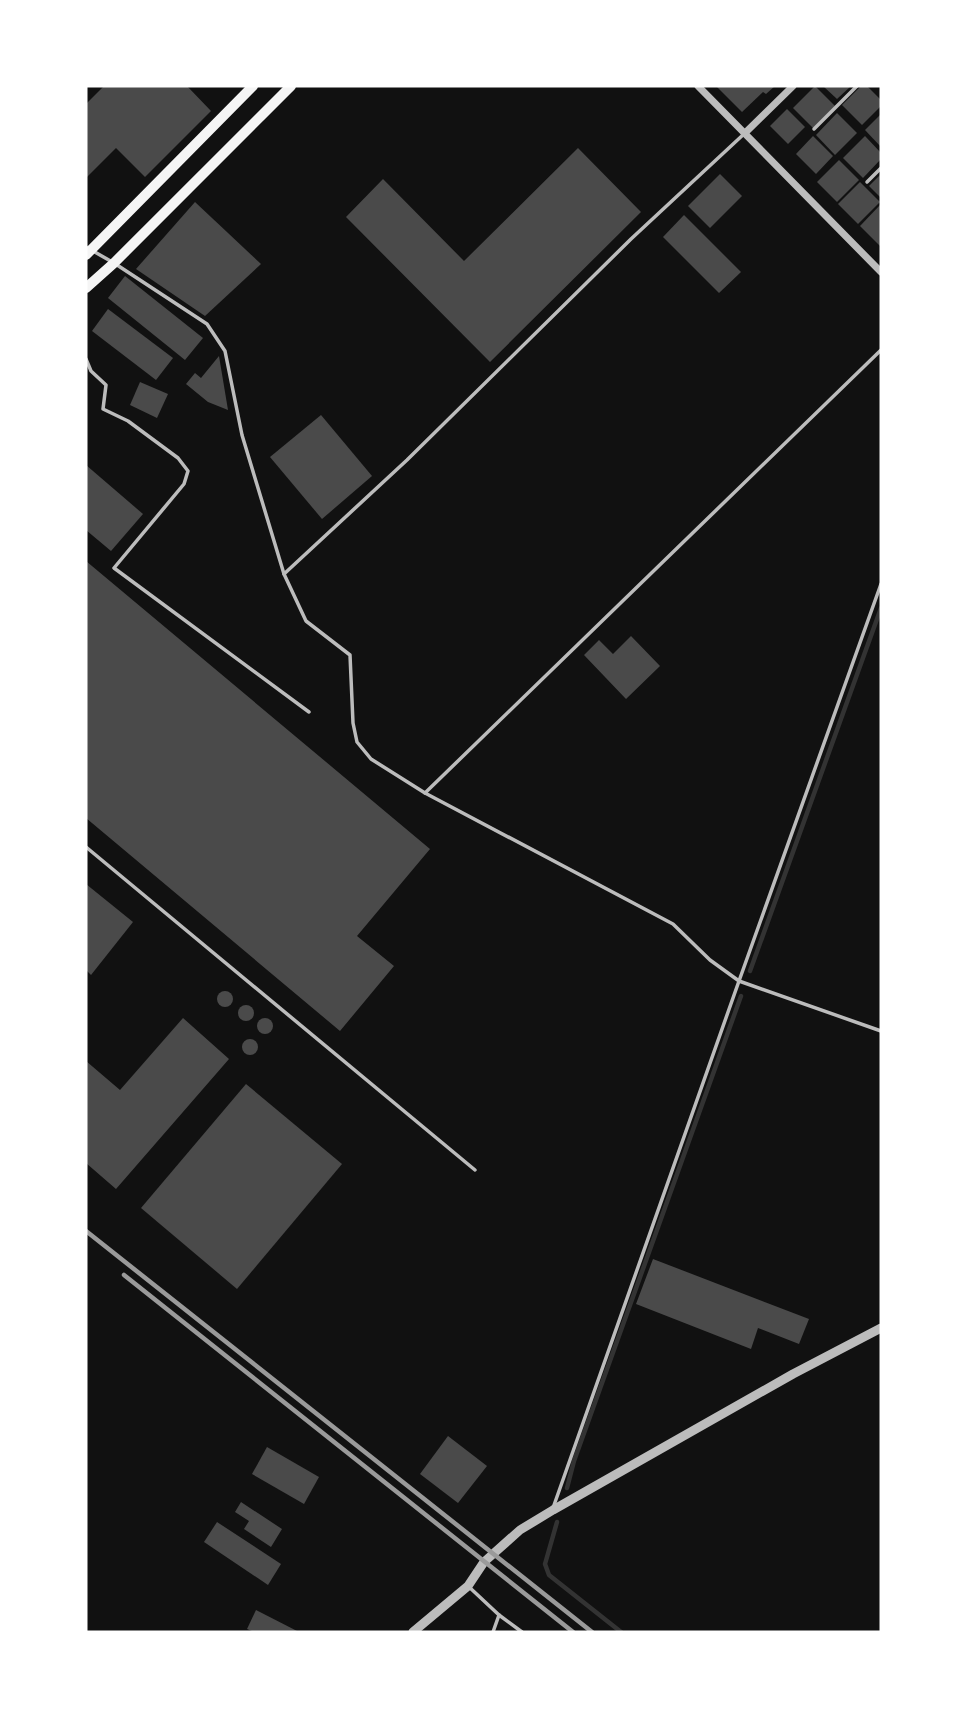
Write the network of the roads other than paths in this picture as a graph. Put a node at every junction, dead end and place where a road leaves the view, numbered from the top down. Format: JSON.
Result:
{"nodes":[{"id":1,"x":254,"y":86,"type":"edge"},
{"id":2,"x":291,"y":86,"type":"edge"},
{"id":3,"x":698,"y":86,"type":"edge"},
{"id":4,"x":793,"y":86,"type":"edge"},
{"id":5,"x":857,"y":86,"type":"edge"},
{"id":6,"x":814,"y":129,"type":"dead end"},
{"id":7,"x":745,"y":133,"type":"junction"},
{"id":8,"x":881,"y":168,"type":"edge"},
{"id":9,"x":867,"y":182,"type":"dead end"},
{"id":10,"x":88,"y":250,"type":"edge"},
{"id":11,"x":114,"y":263,"type":"junction"},
{"id":12,"x":881,"y":272,"type":"edge"},
{"id":13,"x":86,"y":288,"type":"edge"},
{"id":14,"x":881,"y":350,"type":"edge"},
{"id":15,"x":86,"y":359,"type":"edge"},
{"id":16,"x":284,"y":574,"type":"junction"},
{"id":17,"x":881,"y":583,"type":"edge"},
{"id":18,"x":309,"y":712,"type":"dead end"},
{"id":19,"x":425,"y":793,"type":"junction"},
{"id":20,"x":86,"y":847,"type":"edge"},
{"id":21,"x":739,"y":981,"type":"junction"},
{"id":22,"x":881,"y":1031,"type":"edge"},
{"id":23,"x":475,"y":1170,"type":"dead end"},
{"id":24,"x":881,"y":1328,"type":"edge"},
{"id":25,"x":552,"y":1510,"type":"junction"},
{"id":26,"x":468,"y":1586,"type":"junction"},
{"id":27,"x":499,"y":1615,"type":"junction"},
{"id":28,"x":413,"y":1632,"type":"edge"},
{"id":29,"x":493,"y":1632,"type":"edge"},
{"id":30,"x":522,"y":1632,"type":"edge"}],
"edges":[{"from":1,"to":10,"type":"main road"},
{"from":2,"to":11,"type":"main road"},
{"from":3,"to":7,"type":"street"},
{"from":4,"to":7,"type":"street"},
{"from":5,"to":6,"type":"lane"},
{"from":7,"to":12,"type":"street"},
{"from":7,"to":16,"type":"lane"},
{"from":8,"to":9,"type":"lane"},
{"from":10,"to":11,"type":"lane"},
{"from":11,"to":13,"type":"main road"},
{"from":11,"to":16,"type":"lane"},
{"from":14,"to":19,"type":"lane"},
{"from":15,"to":18,"type":"lane"},
{"from":16,"to":19,"type":"lane"},
{"from":17,"to":21,"type":"lane"},
{"from":19,"to":21,"type":"lane"},
{"from":20,"to":23,"type":"lane"},
{"from":21,"to":22,"type":"lane"},
{"from":21,"to":25,"type":"lane"},
{"from":24,"to":25,"type":"street"},
{"from":25,"to":26,"type":"street"},
{"from":26,"to":27,"type":"lane"},
{"from":26,"to":28,"type":"street"},
{"from":27,"to":29,"type":"lane"},
{"from":27,"to":30,"type":"lane"}]}
